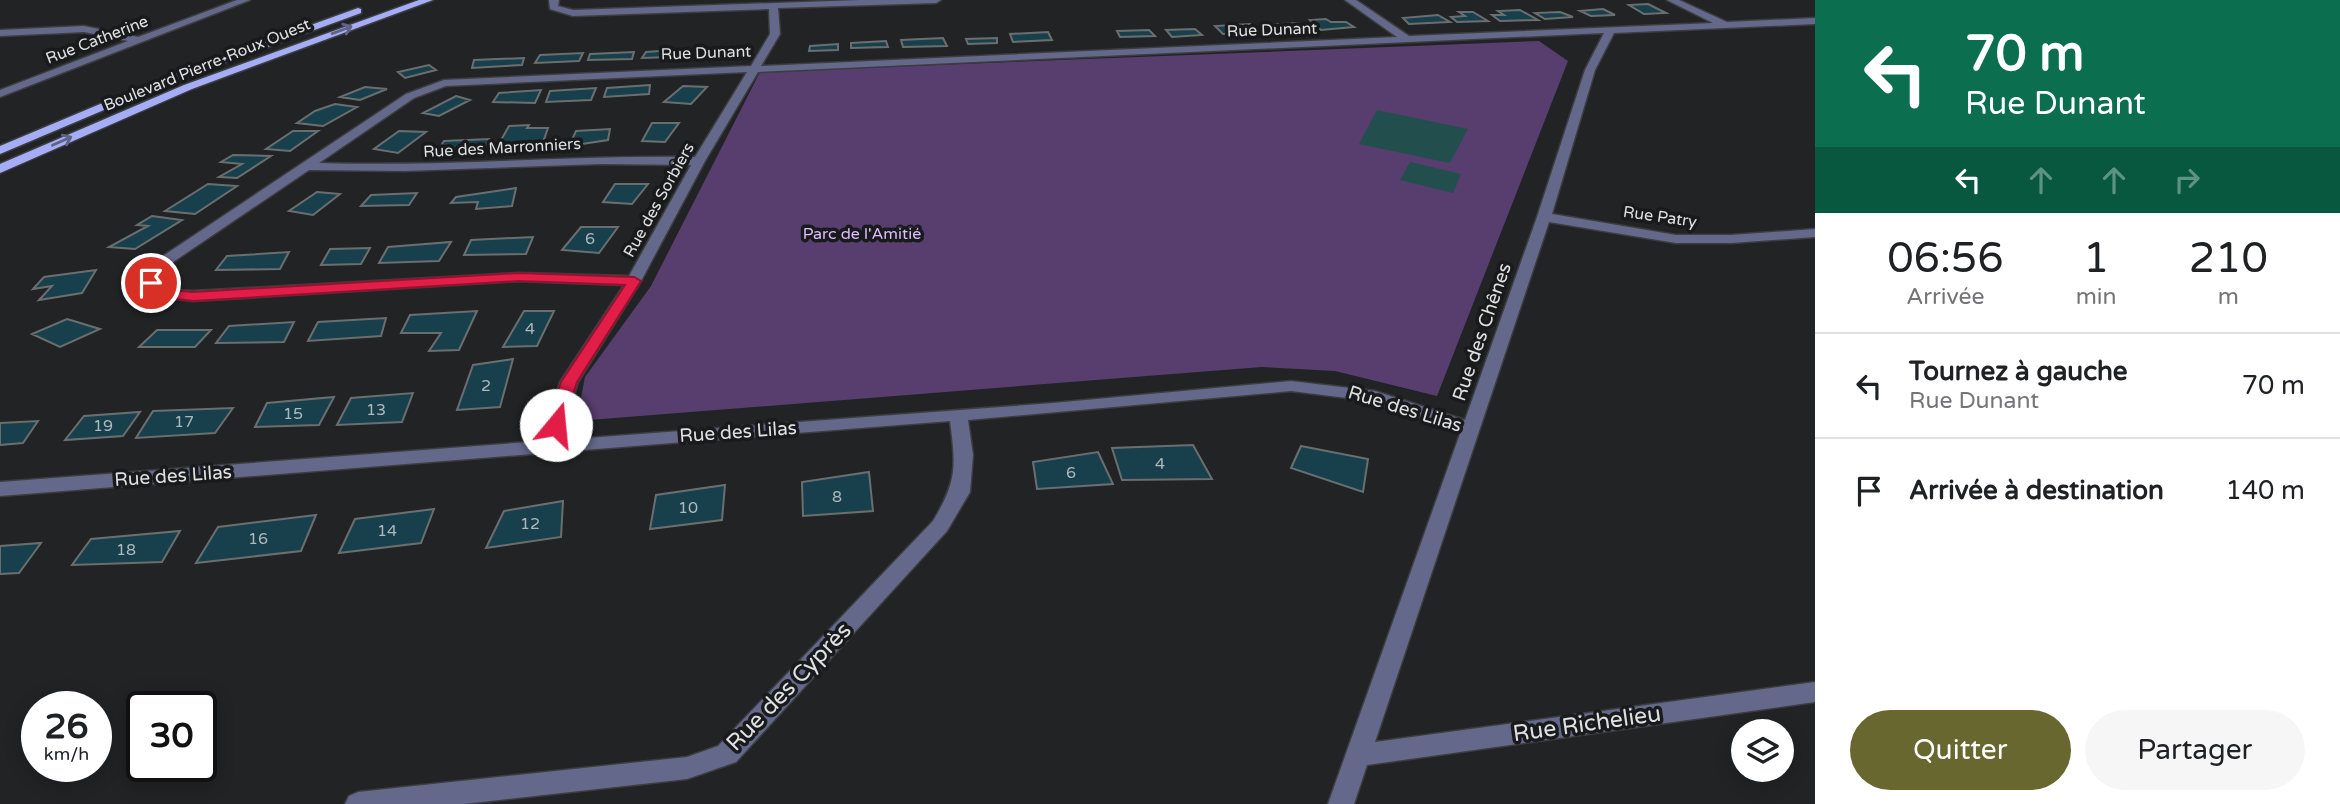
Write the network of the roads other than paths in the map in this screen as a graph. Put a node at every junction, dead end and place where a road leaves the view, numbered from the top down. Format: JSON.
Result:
{"nodes":[{"id":1,"x":244,"y":0,"type":"edge"},
{"id":2,"x":428,"y":0,"type":"edge"},
{"id":3,"x":554,"y":0,"type":"edge"},
{"id":4,"x":936,"y":0,"type":"edge"},
{"id":5,"x":1350,"y":0,"type":"edge"},
{"id":6,"x":1672,"y":0,"type":"edge"},
{"id":7,"x":868,"y":1,"type":"edge"},
{"id":8,"x":372,"y":6,"type":"dead end"},
{"id":9,"x":773,"y":7,"type":"junction"},
{"id":10,"x":1815,"y":21,"type":"edge"},
{"id":11,"x":1729,"y":26,"type":"junction"},
{"id":12,"x":0,"y":33,"type":"edge"},
{"id":13,"x":1609,"y":33,"type":"junction"},
{"id":14,"x":141,"y":41,"type":"junction"},
{"id":15,"x":1409,"y":41,"type":"junction"},
{"id":16,"x":754,"y":69,"type":"junction"},
{"id":17,"x":0,"y":94,"type":"edge"},
{"id":18,"x":0,"y":150,"type":"edge"},
{"id":19,"x":699,"y":161,"type":"junction"},
{"id":20,"x":307,"y":166,"type":"junction"},
{"id":21,"x":0,"y":169,"type":"edge"},
{"id":22,"x":1544,"y":218,"type":"junction"},
{"id":23,"x":1815,"y":233,"type":"edge"},
{"id":24,"x":634,"y":281,"type":"junction"},
{"id":25,"x":958,"y":414,"type":"junction"},
{"id":26,"x":1471,"y":428,"type":"junction"},
{"id":27,"x":549,"y":447,"type":"junction"},
{"id":28,"x":0,"y":489,"type":"edge"},
{"id":29,"x":1815,"y":692,"type":"edge"},
{"id":30,"x":1359,"y":755,"type":"junction"},
{"id":31,"x":358,"y":804,"type":"edge"},
{"id":32,"x":1341,"y":804,"type":"edge"}],
"edges":[{"from":1,"to":14,"type":"street","name":"Rue Catherine"},
{"from":21,"to":2,"type":"main road","name":"Boulevard Pierre-Roux Ouest","one_way":true},
{"from":3,"to":9,"type":"street"},
{"from":4,"to":7,"type":"street"},
{"from":5,"to":15,"type":"street"},
{"from":6,"to":11,"type":"street"},
{"from":7,"to":9,"type":"street"},
{"from":8,"to":18,"type":"main road","name":"Boulevard Pierre-Roux Ouest"},
{"from":9,"to":16,"type":"street","name":"Rue des Sorbiers"},
{"from":10,"to":11,"type":"street","name":"Rue Dunant"},
{"from":11,"to":13,"type":"street","name":"Rue Dunant"},
{"from":12,"to":14,"type":"street"},
{"from":13,"to":15,"type":"street","name":"Rue Dunant"},
{"from":13,"to":22,"type":"street","name":"Rue des Chênes"},
{"from":14,"to":17,"type":"street","name":"Rue Catherine"},
{"from":15,"to":16,"type":"street","name":"Rue Dunant"},
{"from":16,"to":19,"type":"street","name":"Rue des Sorbiers"},
{"from":16,"to":20,"type":"street","name":"Rue Dunant"},
{"from":19,"to":20,"type":"street","name":"Rue des Marronniers"},
{"from":19,"to":24,"type":"street","name":"Rue des Sorbiers"},
{"from":20,"to":24,"type":"street","name":"Rue Dunant"},
{"from":22,"to":23,"type":"street","name":"Rue Patry"},
{"from":22,"to":26,"type":"street","name":"Rue des Chênes"},
{"from":24,"to":27,"type":"street","name":"Rue des Sorbiers"},
{"from":25,"to":26,"type":"street","name":"Rue des Lilas"},
{"from":25,"to":27,"type":"street","name":"Rue des Lilas"},
{"from":25,"to":31,"type":"street","name":"Rue des Cyprès"},
{"from":26,"to":30,"type":"street","name":"Rue des Chênes"},
{"from":27,"to":28,"type":"street","name":"Rue des Lilas"},
{"from":29,"to":30,"type":"street","name":"Rue Richelieu"},
{"from":30,"to":32,"type":"street","name":"Rue des Chênes"}]}
